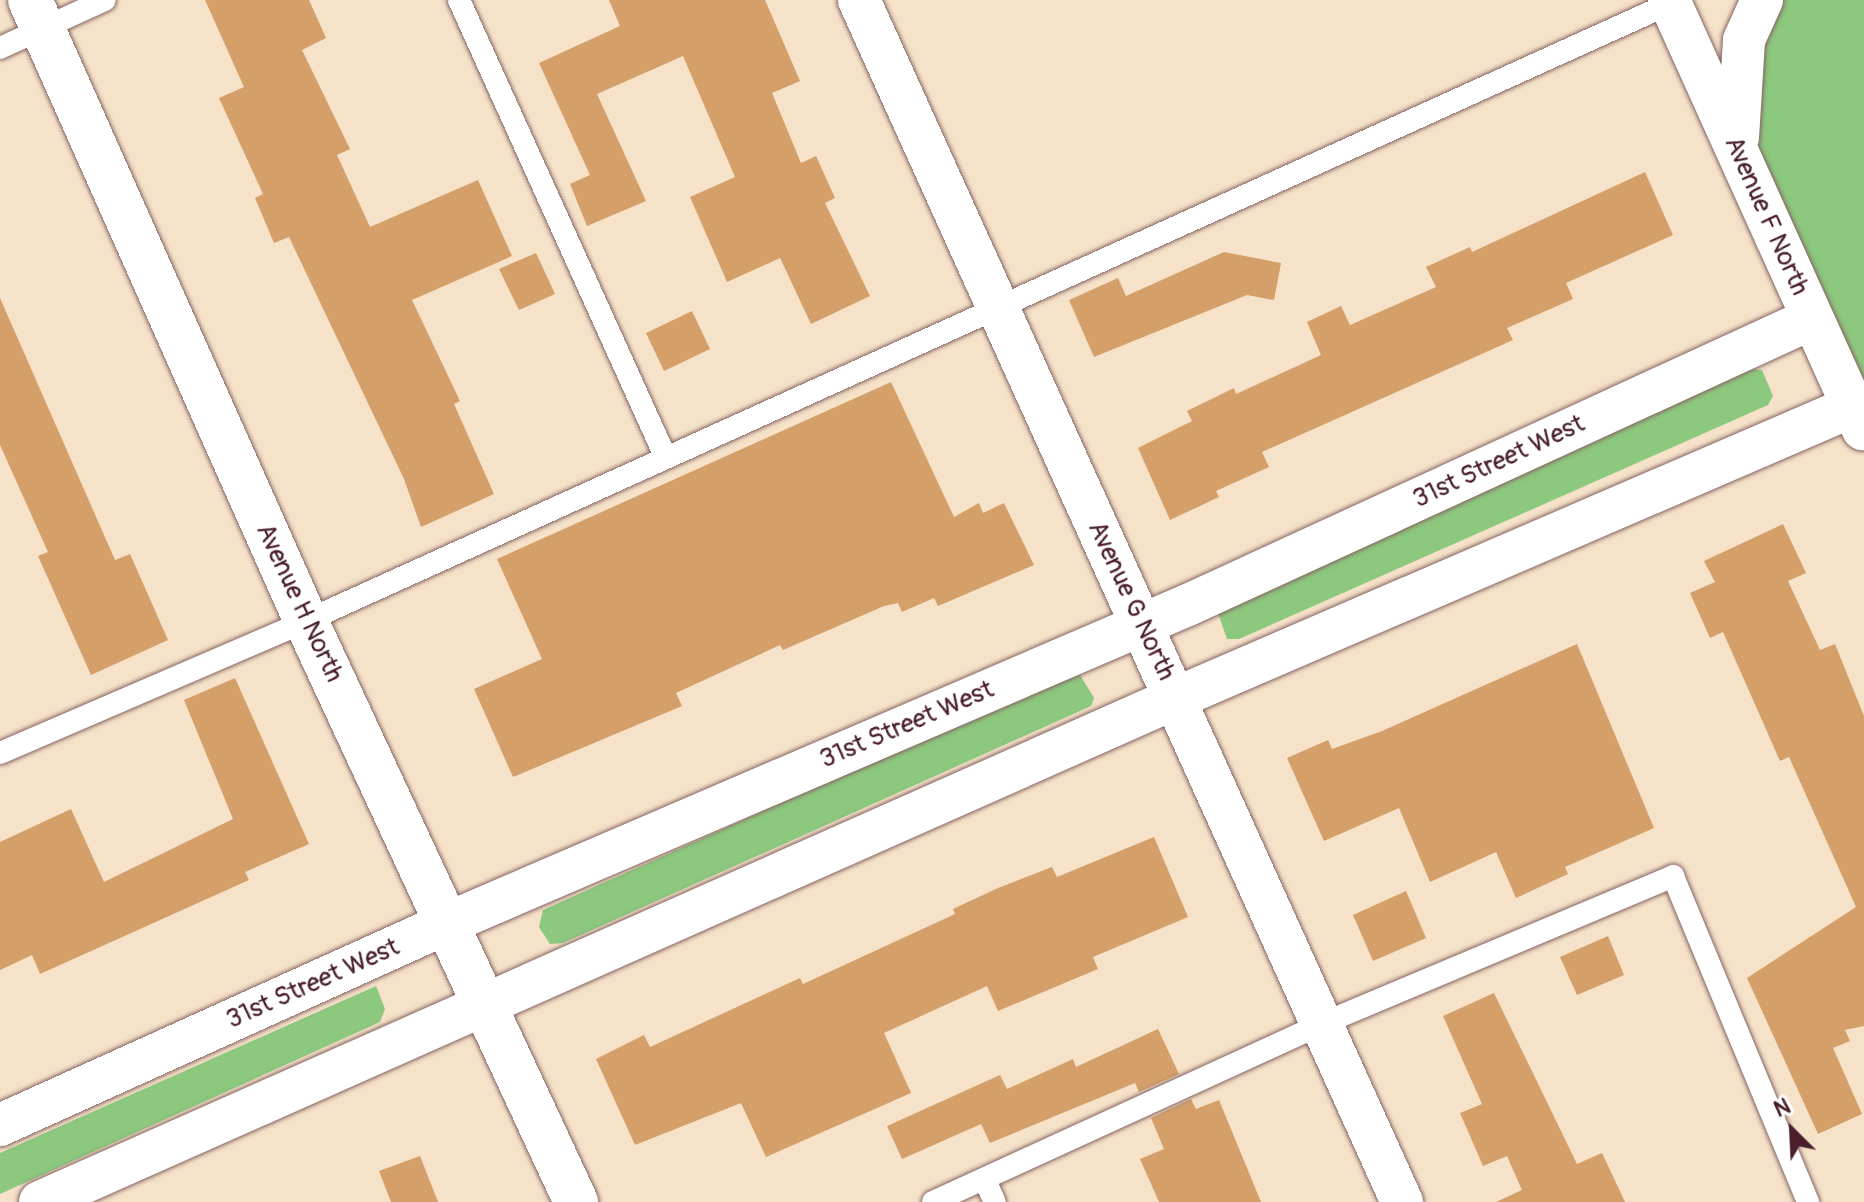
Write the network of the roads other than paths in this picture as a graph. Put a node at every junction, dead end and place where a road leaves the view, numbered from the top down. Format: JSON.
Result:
{"nodes":[{"id":1,"x":105,"y":0,"type":"edge"},
{"id":2,"x":459,"y":0,"type":"edge"},
{"id":3,"x":859,"y":0,"type":"edge"},
{"id":4,"x":1762,"y":0,"type":"edge"},
{"id":5,"x":1670,"y":1,"type":"edge"},
{"id":6,"x":36,"y":14,"type":"edge"},
{"id":7,"x":0,"y":48,"type":"edge"},
{"id":8,"x":1737,"y":151,"type":"junction"},
{"id":9,"x":994,"y":305,"type":"junction"},
{"id":10,"x":1811,"y":319,"type":"junction"},
{"id":11,"x":1858,"y":419,"type":"edge"},
{"id":12,"x":665,"y":456,"type":"junction"},
{"id":13,"x":306,"y":621,"type":"junction"},
{"id":14,"x":1142,"y":624,"type":"junction"},
{"id":15,"x":1176,"y":698,"type":"junction"},
{"id":16,"x":0,"y":753,"type":"edge"},
{"id":17,"x":450,"y":922,"type":"junction"},
{"id":18,"x":487,"y":1003,"type":"junction"},
{"id":19,"x":1324,"y":1023,"type":"junction"},
{"id":20,"x":0,"y":1125,"type":"edge"},
{"id":21,"x":985,"y":1180,"type":"junction"},
{"id":22,"x":40,"y":1202,"type":"edge"},
{"id":23,"x":576,"y":1202,"type":"edge"},
{"id":24,"x":933,"y":1202,"type":"edge"},
{"id":25,"x":995,"y":1202,"type":"edge"},
{"id":26,"x":1402,"y":1202,"type":"edge"},
{"id":27,"x":1808,"y":1202,"type":"edge"}],
"edges":[{"from":1,"to":6,"type":"lane"},
{"from":2,"to":12,"type":"lane"},
{"from":3,"to":9,"type":"street","name":"Avenue G North"},
{"from":4,"to":8,"type":"street"},
{"from":5,"to":8,"type":"street","name":"Avenue F North"},
{"from":5,"to":9,"type":"lane"},
{"from":6,"to":7,"type":"lane"},
{"from":6,"to":13,"type":"street","name":"Avenue H North"},
{"from":8,"to":10,"type":"street","name":"Avenue F North"},
{"from":9,"to":12,"type":"lane"},
{"from":9,"to":14,"type":"street","name":"Avenue G North"},
{"from":10,"to":11,"type":"street","name":"Avenue F North"},
{"from":10,"to":14,"type":"street","name":"31st Street West"},
{"from":11,"to":15,"type":"street"},
{"from":12,"to":13,"type":"lane"},
{"from":13,"to":16,"type":"lane"},
{"from":13,"to":17,"type":"street","name":"Avenue H North"},
{"from":14,"to":15,"type":"street","name":"Avenue G North"},
{"from":14,"to":17,"type":"street","name":"31st Street West"},
{"from":15,"to":18,"type":"street"},
{"from":15,"to":19,"type":"street","name":"Avenue G North"},
{"from":17,"to":18,"type":"street","name":"Avenue H North"},
{"from":17,"to":20,"type":"street","name":"31st Street West"},
{"from":18,"to":22,"type":"street"},
{"from":18,"to":23,"type":"street","name":"Avenue H North"},
{"from":19,"to":21,"type":"lane"},
{"from":19,"to":26,"type":"street","name":"Avenue G North"},
{"from":19,"to":27,"type":"lane"},
{"from":21,"to":24,"type":"lane"},
{"from":21,"to":25,"type":"lane"}]}
